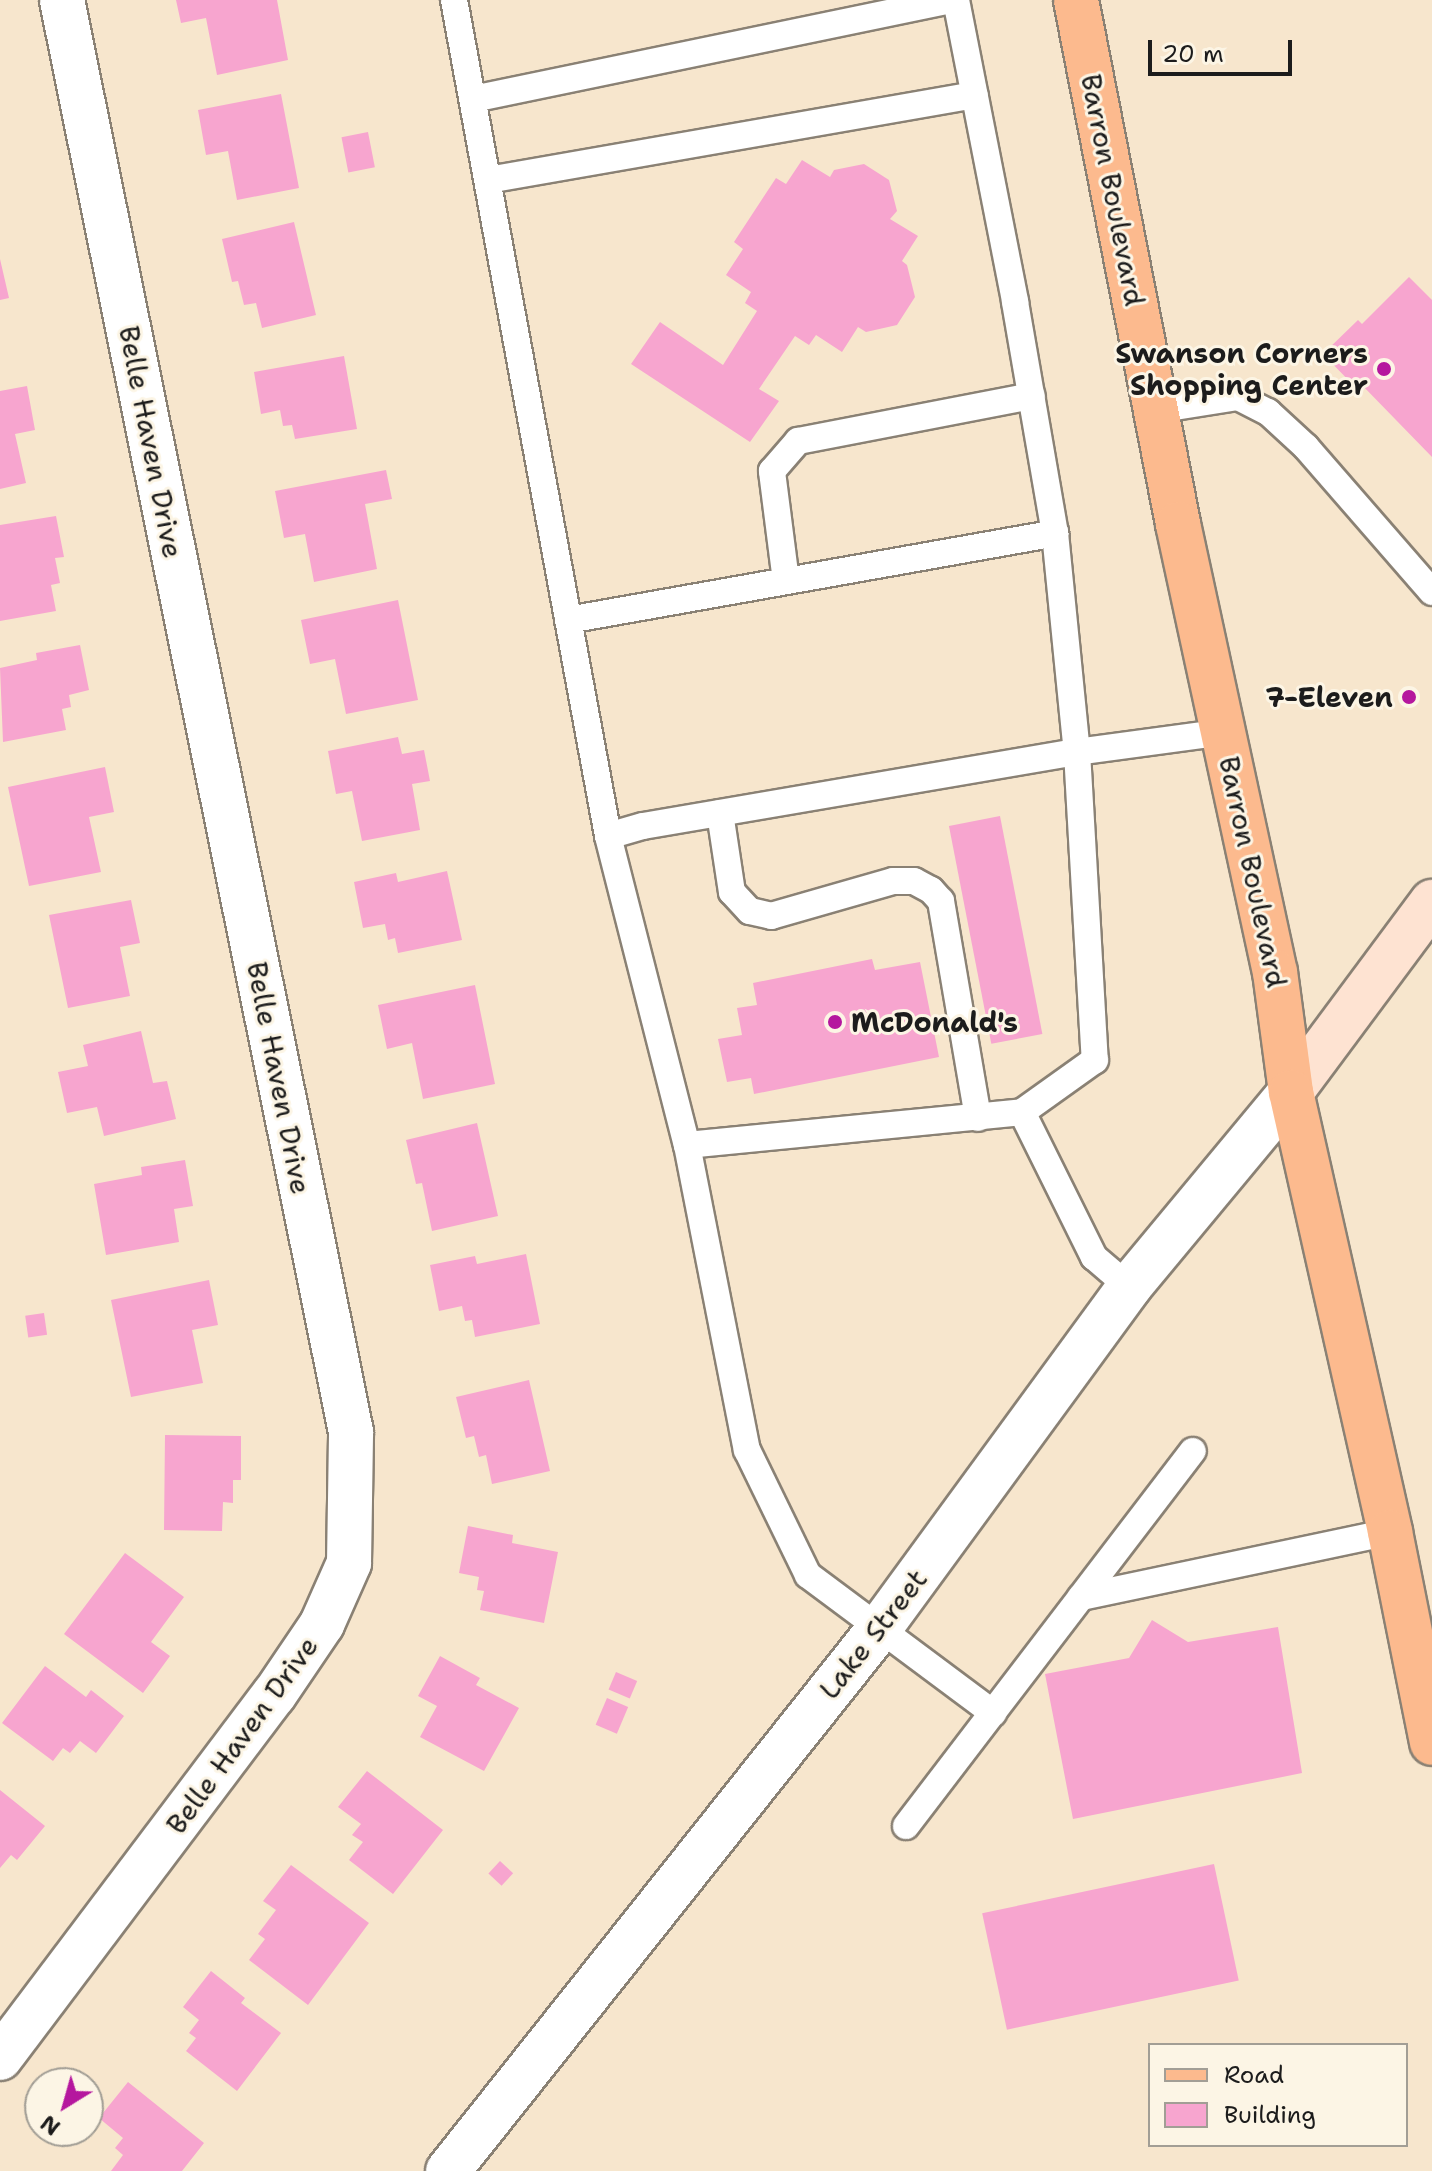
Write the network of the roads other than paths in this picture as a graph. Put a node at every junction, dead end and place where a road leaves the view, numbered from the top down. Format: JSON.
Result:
{"nodes":[{"id":1,"x":62,"y":0,"type":"edge"},
{"id":2,"x":454,"y":0,"type":"edge"},
{"id":3,"x":953,"y":0,"type":"edge"},
{"id":4,"x":1076,"y":0,"type":"edge"},
{"id":5,"x":975,"y":95,"type":"junction"},
{"id":6,"x":473,"y":99,"type":"junction"},
{"id":7,"x":488,"y":180,"type":"junction"},
{"id":8,"x":1032,"y":396,"type":"junction"},
{"id":9,"x":1156,"y":410,"type":"junction"},
{"id":10,"x":1055,"y":533,"type":"junction"},
{"id":11,"x":786,"y":581,"type":"junction"},
{"id":12,"x":1432,"y":592,"type":"edge"},
{"id":13,"x":568,"y":620,"type":"junction"},
{"id":14,"x":1224,"y":732,"type":"junction"},
{"id":15,"x":1077,"y":752,"type":"junction"},
{"id":16,"x":720,"y":813,"type":"junction"},
{"id":17,"x":608,"y":836,"type":"junction"},
{"id":18,"x":1432,"y":902,"type":"edge"},
{"id":19,"x":1291,"y":1092,"type":"junction"},
{"id":20,"x":1022,"y":1112,"type":"junction"},
{"id":21,"x":978,"y":1118,"type":"junction"},
{"id":22,"x":687,"y":1145,"type":"junction"},
{"id":23,"x":1129,"y":1287,"type":"junction"},
{"id":24,"x":1193,"y":1451,"type":"dead end"},
{"id":25,"x":1394,"y":1552,"type":"junction"},
{"id":26,"x":1081,"y":1597,"type":"junction"},
{"id":27,"x":1432,"y":1609,"type":"edge"},
{"id":28,"x":879,"y":1629,"type":"junction"},
{"id":29,"x":993,"y":1713,"type":"junction"},
{"id":30,"x":1432,"y":1743,"type":"edge"},
{"id":31,"x":906,"y":1826,"type":"dead end"},
{"id":32,"x":0,"y":2058,"type":"edge"},
{"id":33,"x":448,"y":2171,"type":"edge"}],
"edges":[{"from":1,"to":32,"type":"street","name":"Belle Haven Drive"},
{"from":2,"to":6,"type":"lane"},
{"from":3,"to":5,"type":"lane"},
{"from":3,"to":6,"type":"lane"},
{"from":4,"to":9,"type":"main road","name":"Barron Boulevard"},
{"from":5,"to":7,"type":"lane"},
{"from":5,"to":8,"type":"lane"},
{"from":6,"to":7,"type":"lane"},
{"from":7,"to":13,"type":"lane"},
{"from":8,"to":10,"type":"lane"},
{"from":8,"to":11,"type":"lane"},
{"from":9,"to":12,"type":"lane"},
{"from":9,"to":14,"type":"main road","name":"Barron Boulevard"},
{"from":10,"to":11,"type":"lane"},
{"from":10,"to":15,"type":"lane"},
{"from":11,"to":13,"type":"lane"},
{"from":13,"to":17,"type":"lane"},
{"from":14,"to":15,"type":"lane"},
{"from":14,"to":19,"type":"main road","name":"Barron Boulevard"},
{"from":15,"to":16,"type":"lane"},
{"from":15,"to":20,"type":"lane"},
{"from":16,"to":17,"type":"lane"},
{"from":16,"to":21,"type":"lane"},
{"from":17,"to":22,"type":"lane"},
{"from":18,"to":19,"type":"street"},
{"from":19,"to":23,"type":"street","name":"Lake Street"},
{"from":19,"to":25,"type":"main road","name":"Barron Boulevard"},
{"from":20,"to":21,"type":"lane"},
{"from":20,"to":23,"type":"lane"},
{"from":21,"to":22,"type":"lane"},
{"from":22,"to":28,"type":"lane"},
{"from":23,"to":28,"type":"street","name":"Lake Street"},
{"from":24,"to":26,"type":"lane"},
{"from":25,"to":26,"type":"lane"},
{"from":25,"to":27,"type":"lane"},
{"from":25,"to":30,"type":"main road","name":"Barron Boulevard"},
{"from":26,"to":29,"type":"lane"},
{"from":28,"to":29,"type":"lane"},
{"from":28,"to":33,"type":"street","name":"Lake Street"},
{"from":29,"to":31,"type":"lane"}]}
